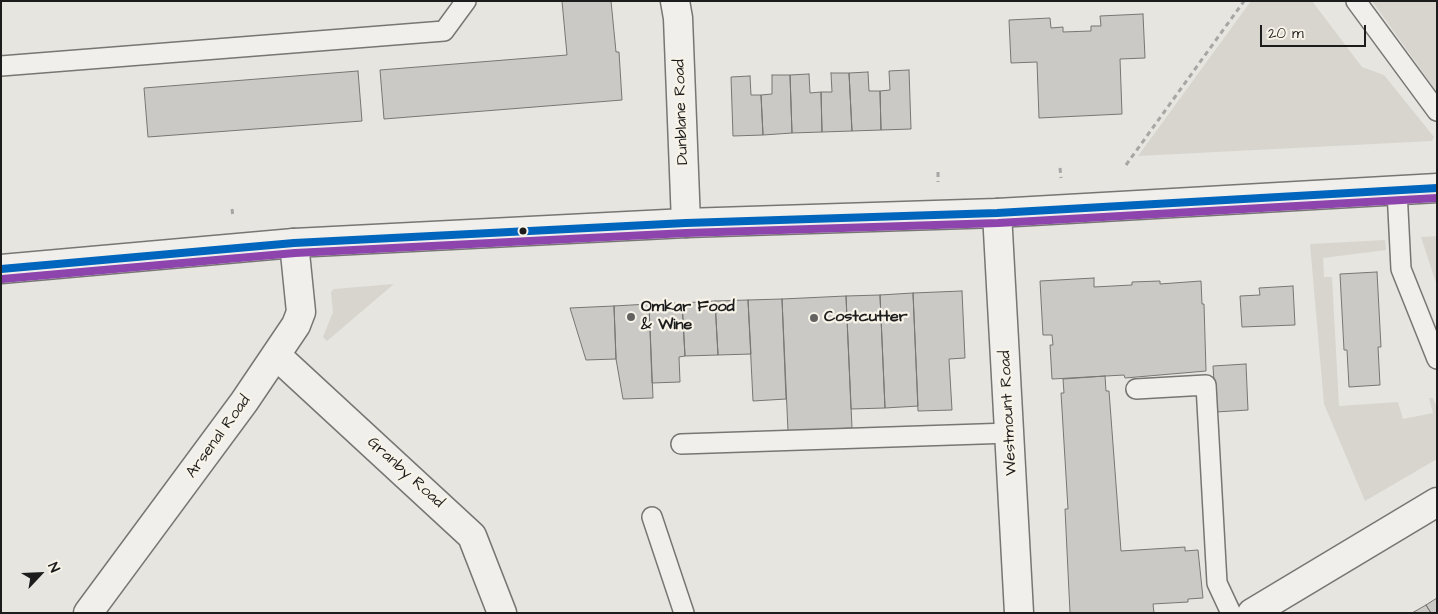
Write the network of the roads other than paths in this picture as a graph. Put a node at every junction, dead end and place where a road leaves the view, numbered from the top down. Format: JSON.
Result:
{"nodes":[{"id":1,"x":466,"y":1,"type":"edge"},
{"id":2,"x":675,"y":1,"type":"edge"},
{"id":3,"x":1356,"y":1,"type":"edge"},
{"id":4,"x":1,"y":66,"type":"edge"},
{"id":5,"x":1437,"y":111,"type":"edge"},
{"id":6,"x":1437,"y":188,"type":"edge"},
{"id":7,"x":1397,"y":190,"type":"junction"},
{"id":8,"x":997,"y":213,"type":"junction"},
{"id":9,"x":686,"y":223,"type":"junction"},
{"id":10,"x":294,"y":243,"type":"junction"},
{"id":11,"x":1,"y":269,"type":"edge"},
{"id":12,"x":277,"y":356,"type":"junction"},
{"id":13,"x":1437,"y":359,"type":"edge"},
{"id":14,"x":1136,"y":389,"type":"dead end"},
{"id":15,"x":1010,"y":433,"type":"junction"},
{"id":16,"x":680,"y":444,"type":"dead end"},
{"id":17,"x":1437,"y":502,"type":"edge"},
{"id":18,"x":652,"y":517,"type":"dead end"},
{"id":19,"x":88,"y":613,"type":"edge"},
{"id":20,"x":502,"y":613,"type":"edge"},
{"id":21,"x":684,"y":613,"type":"edge"},
{"id":22,"x":1019,"y":613,"type":"edge"},
{"id":23,"x":1231,"y":613,"type":"edge"},
{"id":24,"x":1252,"y":613,"type":"edge"}],
"edges":[{"from":1,"to":4,"type":"lane"},
{"from":2,"to":9,"type":"main road","name":"Dunblane Road"},
{"from":3,"to":5,"type":"lane"},
{"from":6,"to":7,"type":"main road"},
{"from":7,"to":8,"type":"main road"},
{"from":7,"to":13,"type":"lane"},
{"from":8,"to":9,"type":"main road"},
{"from":8,"to":15,"type":"main road","name":"Westmount Road"},
{"from":9,"to":10,"type":"main road"},
{"from":10,"to":11,"type":"main road"},
{"from":10,"to":12,"type":"main road","name":"Arsenal Road"},
{"from":12,"to":19,"type":"main road","name":"Arsenal Road"},
{"from":12,"to":20,"type":"main road","name":"Granby Road"},
{"from":14,"to":23,"type":"lane"},
{"from":15,"to":16,"type":"lane"},
{"from":15,"to":22,"type":"main road","name":"Westmount Road"},
{"from":17,"to":24,"type":"main road"},
{"from":18,"to":21,"type":"lane"}]}
